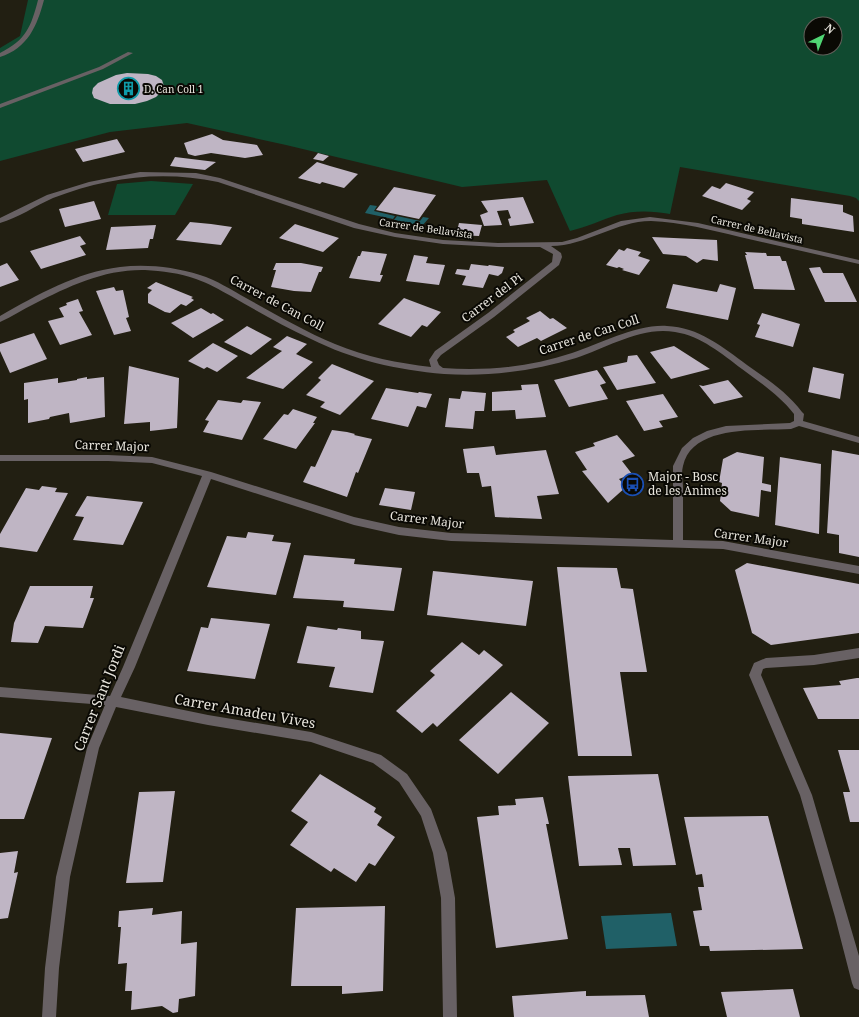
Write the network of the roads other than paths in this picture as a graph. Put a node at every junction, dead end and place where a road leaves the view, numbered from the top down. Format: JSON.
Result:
{"nodes":[{"id":1,"x":41,"y":0,"type":"edge"},
{"id":2,"x":130,"y":53,"type":"dead end"},
{"id":3,"x":0,"y":55,"type":"edge"},
{"id":4,"x":0,"y":106,"type":"edge"},
{"id":5,"x":0,"y":221,"type":"edge"},
{"id":6,"x":544,"y":245,"type":"junction"},
{"id":7,"x":859,"y":262,"type":"edge"},
{"id":8,"x":0,"y":319,"type":"edge"},
{"id":9,"x":441,"y":371,"type":"junction"},
{"id":10,"x":798,"y":423,"type":"junction"},
{"id":11,"x":859,"y":440,"type":"edge"},
{"id":12,"x":0,"y":458,"type":"edge"},
{"id":13,"x":208,"y":474,"type":"junction"},
{"id":14,"x":678,"y":543,"type":"junction"},
{"id":15,"x":859,"y":570,"type":"edge"},
{"id":16,"x":859,"y":653,"type":"edge"},
{"id":17,"x":0,"y":692,"type":"edge"},
{"id":18,"x":113,"y":701,"type":"junction"},
{"id":19,"x":859,"y":983,"type":"edge"},
{"id":20,"x":49,"y":1017,"type":"edge"},
{"id":21,"x":450,"y":1017,"type":"edge"}],
"edges":[{"from":1,"to":3,"type":"street"},
{"from":2,"to":4,"type":"street"},
{"from":5,"to":6,"type":"street","name":"Carrer de Bellavista"},
{"from":6,"to":7,"type":"street","name":"Carrer de Bellavista"},
{"from":6,"to":9,"type":"street","name":"Carrer del Pi"},
{"from":8,"to":9,"type":"street","name":"Carrer de Can Coll"},
{"from":9,"to":10,"type":"street","name":"Carrer de Can Coll"},
{"from":10,"to":11,"type":"street"},
{"from":10,"to":14,"type":"street"},
{"from":12,"to":13,"type":"street","name":"Carrer Major"},
{"from":13,"to":14,"type":"street","name":"Carrer Major"},
{"from":13,"to":18,"type":"street","name":"Carrer Sant Jordi"},
{"from":14,"to":15,"type":"street","name":"Carrer Major"},
{"from":16,"to":19,"type":"street"},
{"from":17,"to":18,"type":"street","name":"Carrer Amadeu Vives"},
{"from":18,"to":20,"type":"street","name":"Carrer Sant Jordi"},
{"from":18,"to":21,"type":"street","name":"Carrer Amadeu Vives"}]}
